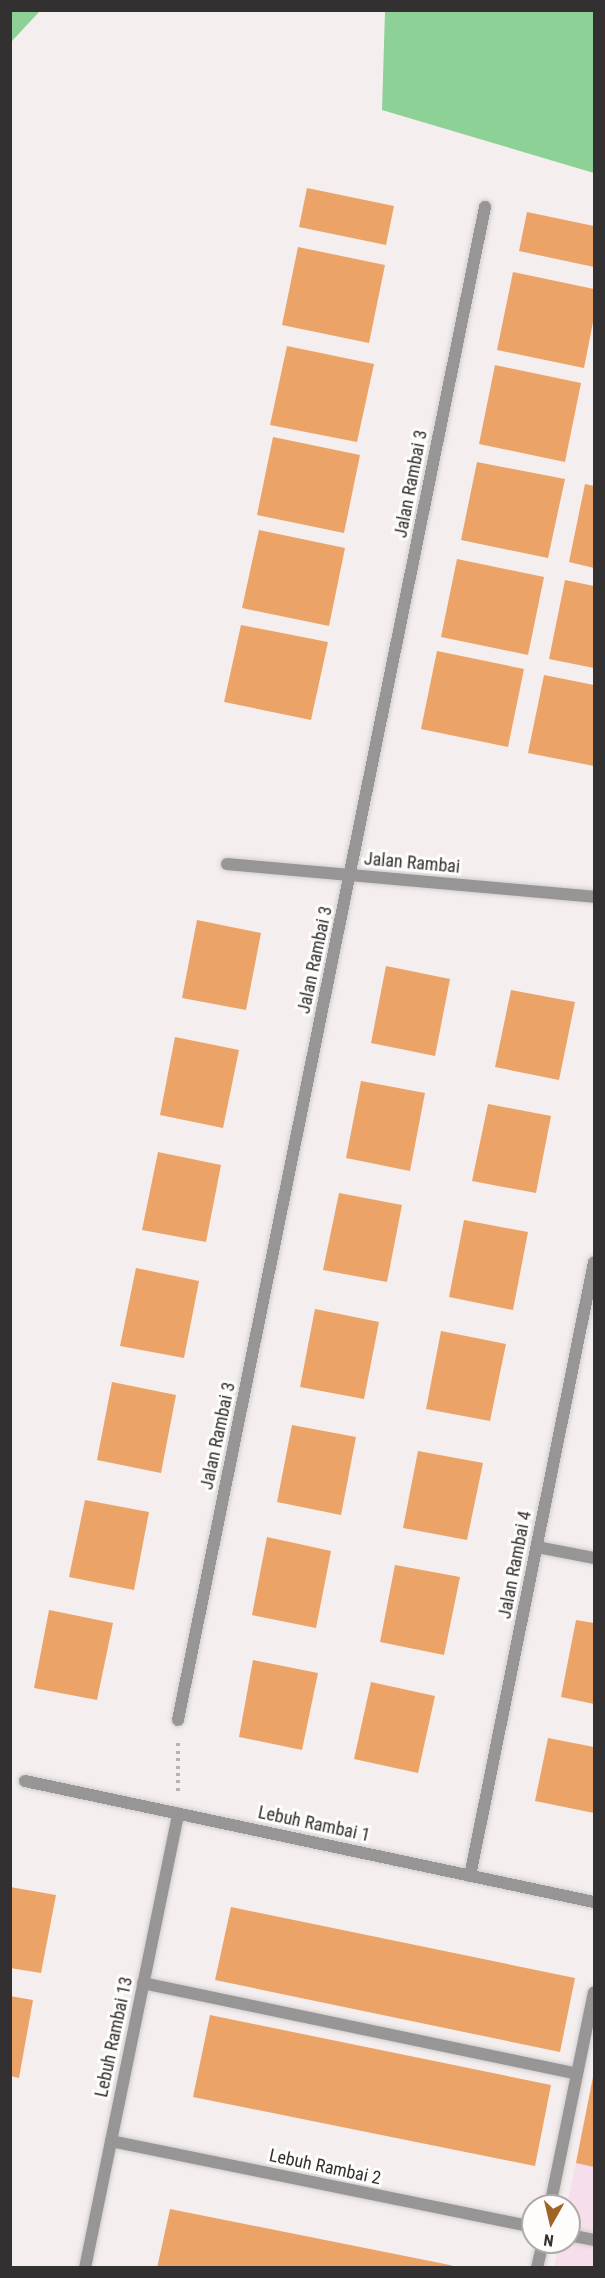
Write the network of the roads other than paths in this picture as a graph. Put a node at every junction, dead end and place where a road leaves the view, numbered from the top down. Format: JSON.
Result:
{"nodes":[{"id":1,"x":485,"y":207,"type":"dead end"},
{"id":2,"x":226,"y":864,"type":"dead end"},
{"id":3,"x":350,"y":876,"type":"junction"},
{"id":4,"x":594,"y":897,"type":"edge"},
{"id":5,"x":594,"y":1267,"type":"edge"},
{"id":6,"x":537,"y":1547,"type":"junction"},
{"id":7,"x":594,"y":1558,"type":"edge"},
{"id":8,"x":178,"y":1720,"type":"road end"},
{"id":9,"x":25,"y":1781,"type":"dead end"},
{"id":10,"x":178,"y":1813,"type":"junction"},
{"id":11,"x":470,"y":1876,"type":"junction"},
{"id":12,"x":594,"y":1902,"type":"edge"},
{"id":13,"x":143,"y":1983,"type":"junction"},
{"id":14,"x":594,"y":1992,"type":"edge"},
{"id":15,"x":577,"y":2074,"type":"junction"},
{"id":16,"x":111,"y":2141,"type":"junction"},
{"id":17,"x":552,"y":2194,"type":"edge"},
{"id":18,"x":521,"y":2225,"type":"edge"},
{"id":19,"x":85,"y":2268,"type":"edge"}],
"edges":[{"from":1,"to":3,"type":"street","name":"Jalan Rambai 3"},
{"from":2,"to":3,"type":"street","name":"Jalan Rambai"},
{"from":3,"to":4,"type":"street","name":"Jalan Rambai"},
{"from":3,"to":8,"type":"street","name":"Jalan Rambai 3"},
{"from":5,"to":6,"type":"street","name":"Jalan Rambai 4"},
{"from":6,"to":7,"type":"street"},
{"from":6,"to":11,"type":"street","name":"Jalan Rambai 4"},
{"from":9,"to":10,"type":"street","name":"Lebuh Rambai 1"},
{"from":10,"to":11,"type":"street","name":"Lebuh Rambai 1"},
{"from":10,"to":13,"type":"street","name":"Lebuh Rambai 13"},
{"from":11,"to":12,"type":"street","name":"Lebuh Rambai 1"},
{"from":13,"to":15,"type":"street"},
{"from":13,"to":16,"type":"street","name":"Lebuh Rambai 13"},
{"from":14,"to":15,"type":"street"},
{"from":15,"to":17,"type":"street"},
{"from":16,"to":18,"type":"street","name":"Lebuh Rambai 2"},
{"from":16,"to":19,"type":"street","name":"Lebuh Rambai 13"}]}
